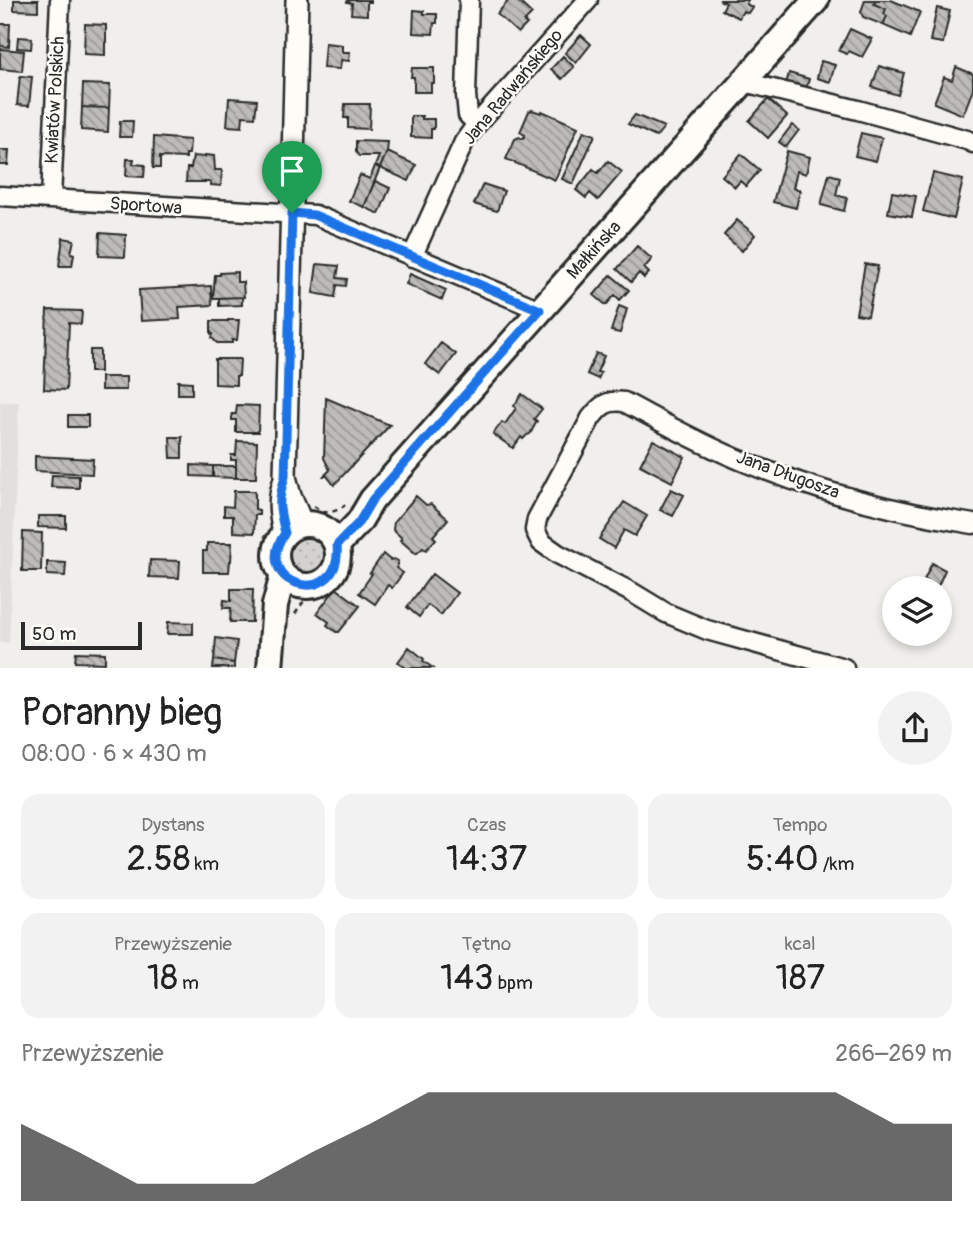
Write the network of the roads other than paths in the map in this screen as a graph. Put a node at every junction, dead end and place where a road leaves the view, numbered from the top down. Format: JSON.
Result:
{"nodes":[{"id":1,"x":60,"y":0,"type":"edge"},
{"id":2,"x":297,"y":0,"type":"edge"},
{"id":3,"x":469,"y":0,"type":"edge"},
{"id":4,"x":587,"y":0,"type":"edge"},
{"id":5,"x":817,"y":0,"type":"edge"},
{"id":6,"x":744,"y":82,"type":"junction"},
{"id":7,"x":477,"y":124,"type":"junction"},
{"id":8,"x":973,"y":143,"type":"edge"},
{"id":9,"x":0,"y":196,"type":"edge"},
{"id":10,"x":51,"y":200,"type":"junction"},
{"id":11,"x":292,"y":213,"type":"junction"},
{"id":12,"x":412,"y":257,"type":"junction"},
{"id":13,"x":540,"y":310,"type":"junction"},
{"id":14,"x":973,"y":524,"type":"edge"},
{"id":15,"x":318,"y":531,"type":"junction"},
{"id":16,"x":292,"y":580,"type":"junction"},
{"id":17,"x":270,"y":668,"type":"edge"},
{"id":18,"x":844,"y":668,"type":"edge"}],
"edges":[{"from":1,"to":10,"type":"street","name":"Kwiatów Polskich"},
{"from":2,"to":11,"type":"street"},
{"from":3,"to":7,"type":"street"},
{"from":4,"to":7,"type":"street","name":"Jana Radwańskiego"},
{"from":5,"to":6,"type":"main road","name":"Małkińska"},
{"from":6,"to":8,"type":"street"},
{"from":6,"to":13,"type":"main road","name":"Małkińska"},
{"from":7,"to":12,"type":"street","name":"Jana Radwańskiego"},
{"from":9,"to":10,"type":"street","name":"Sportowa"},
{"from":10,"to":11,"type":"street","name":"Sportowa"},
{"from":11,"to":12,"type":"street","name":"Sportowa"},
{"from":11,"to":15,"type":"street"},
{"from":12,"to":13,"type":"street","name":"Sportowa"},
{"from":13,"to":15,"type":"main road","name":"Małkińska"},
{"from":14,"to":18,"type":"street","name":"Jana Długosza"},
{"from":15,"to":16,"type":"main road"},
{"from":15,"to":16,"type":"main road"},
{"from":16,"to":17,"type":"main road"}]}
